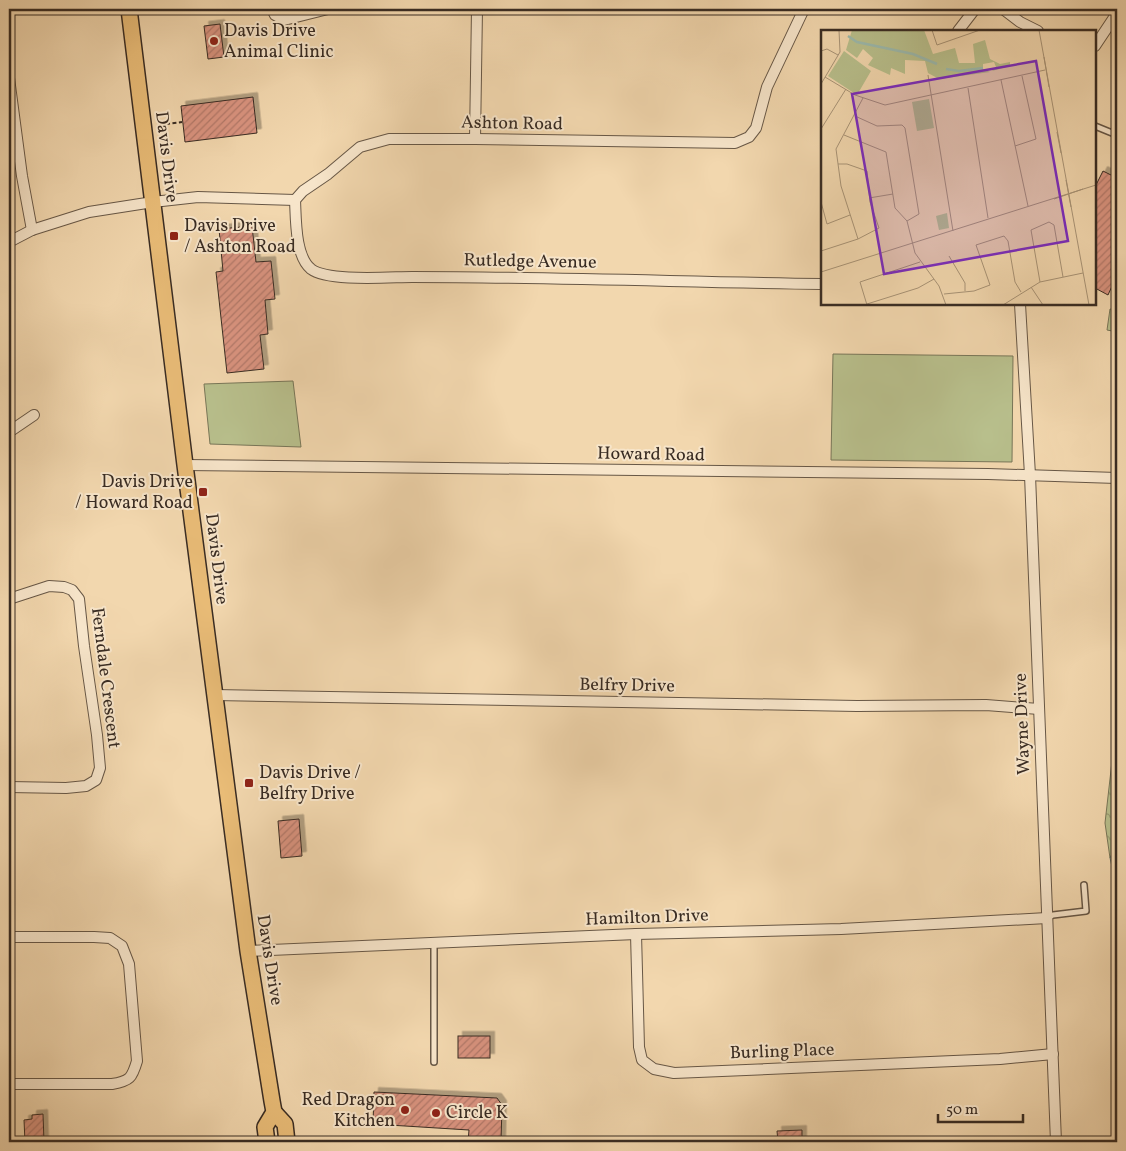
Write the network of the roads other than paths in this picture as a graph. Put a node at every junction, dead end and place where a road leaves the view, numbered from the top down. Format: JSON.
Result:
{"nodes":[{"id":1,"x":129,"y":9,"type":"edge"},
{"id":2,"x":272,"y":9,"type":"edge"},
{"id":3,"x":328,"y":9,"type":"edge"},
{"id":4,"x":477,"y":9,"type":"edge"},
{"id":5,"x":804,"y":9,"type":"edge"},
{"id":6,"x":975,"y":9,"type":"edge"},
{"id":7,"x":1003,"y":9,"type":"edge"},
{"id":8,"x":1117,"y":13,"type":"edge"},
{"id":9,"x":959,"y":30,"type":"edge"},
{"id":10,"x":1036,"y":30,"type":"edge"},
{"id":11,"x":1096,"y":44,"type":"edge"},
{"id":12,"x":9,"y":78,"type":"edge"},
{"id":13,"x":1096,"y":126,"type":"edge"},
{"id":14,"x":1117,"y":135,"type":"edge"},
{"id":15,"x":475,"y":139,"type":"junction"},
{"id":16,"x":296,"y":200,"type":"junction"},
{"id":17,"x":154,"y":202,"type":"junction"},
{"id":18,"x":32,"y":230,"type":"junction"},
{"id":19,"x":9,"y":242,"type":"edge"},
{"id":20,"x":821,"y":284,"type":"edge"},
{"id":21,"x":1020,"y":305,"type":"edge"},
{"id":22,"x":34,"y":415,"type":"dead end"},
{"id":23,"x":9,"y":432,"type":"edge"},
{"id":24,"x":185,"y":465,"type":"junction"},
{"id":25,"x":1030,"y":475,"type":"junction"},
{"id":26,"x":1117,"y":478,"type":"edge"},
{"id":27,"x":9,"y":600,"type":"edge"},
{"id":28,"x":215,"y":695,"type":"junction"},
{"id":29,"x":1039,"y":709,"type":"junction"},
{"id":30,"x":9,"y":787,"type":"edge"},
{"id":31,"x":1084,"y":885,"type":"dead end"},
{"id":32,"x":1047,"y":918,"type":"junction"},
{"id":33,"x":636,"y":934,"type":"junction"},
{"id":34,"x":9,"y":937,"type":"edge"},
{"id":35,"x":434,"y":943,"type":"junction"},
{"id":36,"x":248,"y":951,"type":"junction"},
{"id":37,"x":1053,"y":1054,"type":"junction"},
{"id":38,"x":434,"y":1062,"type":"dead end"},
{"id":39,"x":9,"y":1084,"type":"edge"},
{"id":40,"x":274,"y":1112,"type":"junction"},
{"id":41,"x":267,"y":1142,"type":"edge"},
{"id":42,"x":287,"y":1142,"type":"edge"},
{"id":43,"x":1056,"y":1142,"type":"edge"}],
"edges":[{"from":1,"to":17,"type":"main road","name":"Davis Drive"},
{"from":2,"to":3,"type":"street"},
{"from":4,"to":15,"type":"street"},
{"from":5,"to":15,"type":"street","name":"Ashton Road"},
{"from":6,"to":9,"type":"street"},
{"from":7,"to":10,"type":"street"},
{"from":8,"to":11,"type":"street"},
{"from":12,"to":18,"type":"street"},
{"from":13,"to":14,"type":"lane"},
{"from":15,"to":16,"type":"street","name":"Ashton Road"},
{"from":16,"to":17,"type":"street"},
{"from":16,"to":20,"type":"street","name":"Rutledge Avenue"},
{"from":17,"to":18,"type":"street"},
{"from":17,"to":24,"type":"main road","name":"Davis Drive"},
{"from":18,"to":19,"type":"street"},
{"from":21,"to":25,"type":"street","name":"Wayne Drive"},
{"from":22,"to":23,"type":"street"},
{"from":24,"to":25,"type":"street","name":"Howard Road"},
{"from":24,"to":28,"type":"main road","name":"Davis Drive"},
{"from":25,"to":26,"type":"street","name":"Howard Road"},
{"from":25,"to":29,"type":"street","name":"Wayne Drive"},
{"from":27,"to":30,"type":"street","name":"Ferndale Crescent"},
{"from":28,"to":29,"type":"street","name":"Belfry Drive"},
{"from":28,"to":36,"type":"main road","name":"Davis Drive"},
{"from":29,"to":32,"type":"street","name":"Wayne Drive"},
{"from":31,"to":32,"type":"lane"},
{"from":32,"to":33,"type":"street","name":"Hamilton Drive"},
{"from":32,"to":37,"type":"street","name":"Wayne Drive"},
{"from":33,"to":35,"type":"street","name":"Hamilton Drive"},
{"from":33,"to":37,"type":"street","name":"Burling Place"},
{"from":34,"to":39,"type":"street"},
{"from":35,"to":36,"type":"street","name":"Hamilton Drive"},
{"from":35,"to":38,"type":"lane"},
{"from":36,"to":40,"type":"main road","name":"Davis Drive"},
{"from":37,"to":43,"type":"street","name":"Wayne Drive"},
{"from":40,"to":41,"type":"main road","name":"Davis Drive"},
{"from":40,"to":42,"type":"main road","name":"Davis Drive"}]}
